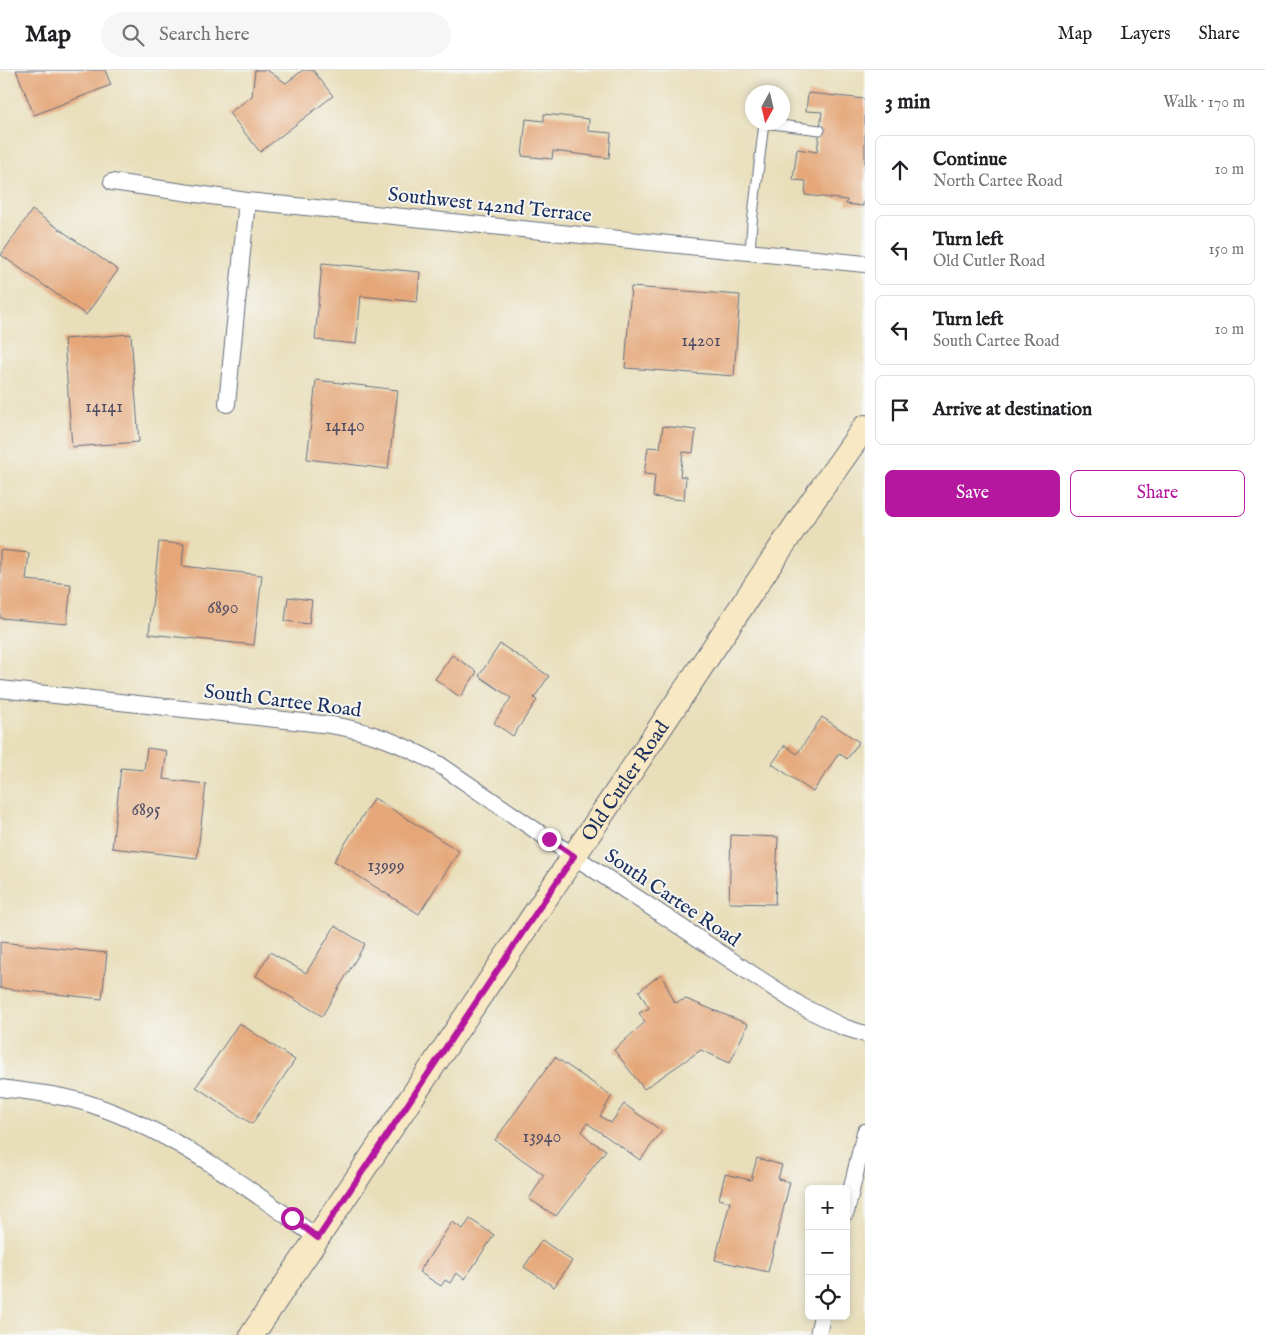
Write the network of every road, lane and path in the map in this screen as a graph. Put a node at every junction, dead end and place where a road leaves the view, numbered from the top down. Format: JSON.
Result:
{"nodes":[{"id":1,"x":820,"y":130,"type":"dead end"},
{"id":2,"x":112,"y":182,"type":"dead end"},
{"id":3,"x":247,"y":202,"type":"junction"},
{"id":4,"x":750,"y":252,"type":"junction"},
{"id":5,"x":865,"y":264,"type":"edge"},
{"id":6,"x":227,"y":404,"type":"dead end"},
{"id":7,"x":865,"y":427,"type":"edge"},
{"id":8,"x":0,"y":689,"type":"edge"},
{"id":9,"x":574,"y":856,"type":"junction"},
{"id":10,"x":865,"y":1034,"type":"edge"},
{"id":11,"x":0,"y":1088,"type":"edge"},
{"id":12,"x":865,"y":1132,"type":"edge"},
{"id":13,"x":850,"y":1195,"type":"edge"},
{"id":14,"x":318,"y":1238,"type":"junction"},
{"id":15,"x":821,"y":1320,"type":"edge"},
{"id":16,"x":252,"y":1335,"type":"edge"},
{"id":17,"x":818,"y":1335,"type":"edge"}],
"edges":[{"from":1,"to":4,"type":"lane"},
{"from":2,"to":3,"type":"street","name":"Southwest 142nd Terrace"},
{"from":3,"to":4,"type":"street","name":"Southwest 142nd Terrace"},
{"from":3,"to":6,"type":"street"},
{"from":4,"to":5,"type":"street","name":"Southwest 142nd Terrace"},
{"from":7,"to":9,"type":"main road","name":"Old Cutler Road"},
{"from":8,"to":9,"type":"street","name":"South Cartee Road"},
{"from":9,"to":10,"type":"street","name":"South Cartee Road"},
{"from":9,"to":14,"type":"main road","name":"Old Cutler Road"},
{"from":11,"to":14,"type":"street"},
{"from":12,"to":13,"type":"street"},
{"from":14,"to":16,"type":"main road","name":"Old Cutler Road"},
{"from":15,"to":17,"type":"street"}]}
